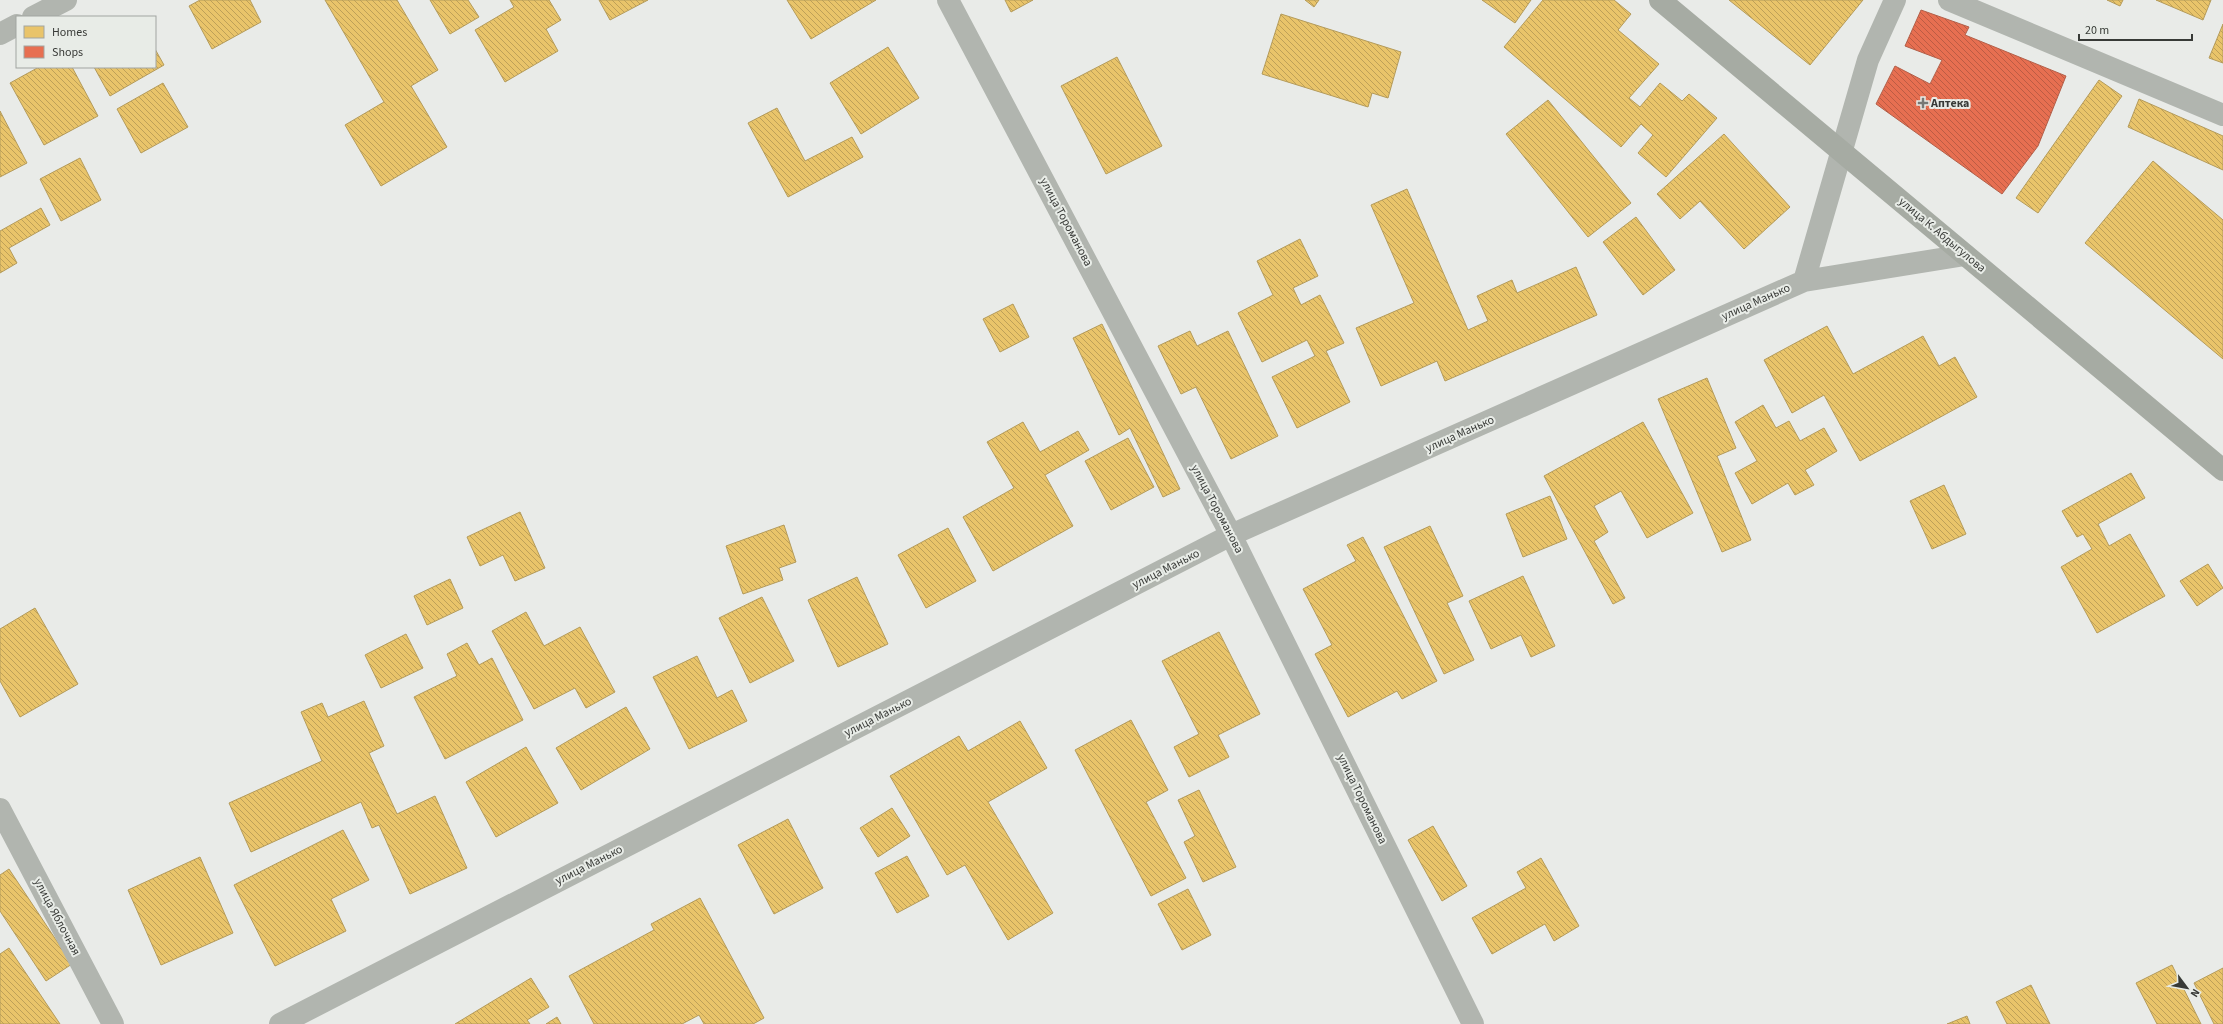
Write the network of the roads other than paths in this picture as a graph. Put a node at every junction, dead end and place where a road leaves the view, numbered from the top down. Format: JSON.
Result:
{"nodes":[{"id":1,"x":66,"y":0,"type":"edge"},
{"id":2,"x":948,"y":0,"type":"edge"},
{"id":3,"x":1660,"y":0,"type":"edge"},
{"id":4,"x":1895,"y":0,"type":"edge"},
{"id":5,"x":1949,"y":0,"type":"edge"},
{"id":6,"x":35,"y":16,"type":"edge"},
{"id":7,"x":16,"y":26,"type":"edge"},
{"id":8,"x":0,"y":34,"type":"edge"},
{"id":9,"x":2223,"y":115,"type":"edge"},
{"id":10,"x":1841,"y":151,"type":"junction"},
{"id":11,"x":1965,"y":255,"type":"junction"},
{"id":12,"x":1804,"y":281,"type":"junction"},
{"id":13,"x":2223,"y":470,"type":"edge"},
{"id":14,"x":1232,"y":535,"type":"junction"},
{"id":15,"x":0,"y":810,"type":"edge"},
{"id":16,"x":113,"y":1024,"type":"edge"},
{"id":17,"x":280,"y":1024,"type":"edge"},
{"id":18,"x":1474,"y":1024,"type":"edge"}],
"edges":[{"from":1,"to":6,"type":"street"},
{"from":2,"to":14,"type":"street","name":"улица Тороманова"},
{"from":3,"to":10,"type":"street","name":"улица К. Абдыгулова"},
{"from":4,"to":10,"type":"street","name":"улица Манько"},
{"from":5,"to":9,"type":"street"},
{"from":7,"to":8,"type":"street"},
{"from":10,"to":11,"type":"street","name":"улица К. Абдыгулова"},
{"from":10,"to":12,"type":"street","name":"улица Манько"},
{"from":11,"to":12,"type":"street"},
{"from":11,"to":13,"type":"street","name":"улица К. Абдыгулова"},
{"from":12,"to":14,"type":"street","name":"улица Манько"},
{"from":14,"to":17,"type":"street","name":"улица Манько"},
{"from":14,"to":18,"type":"street","name":"улица Тороманова"},
{"from":15,"to":16,"type":"street","name":"улица Яблочная"}]}
